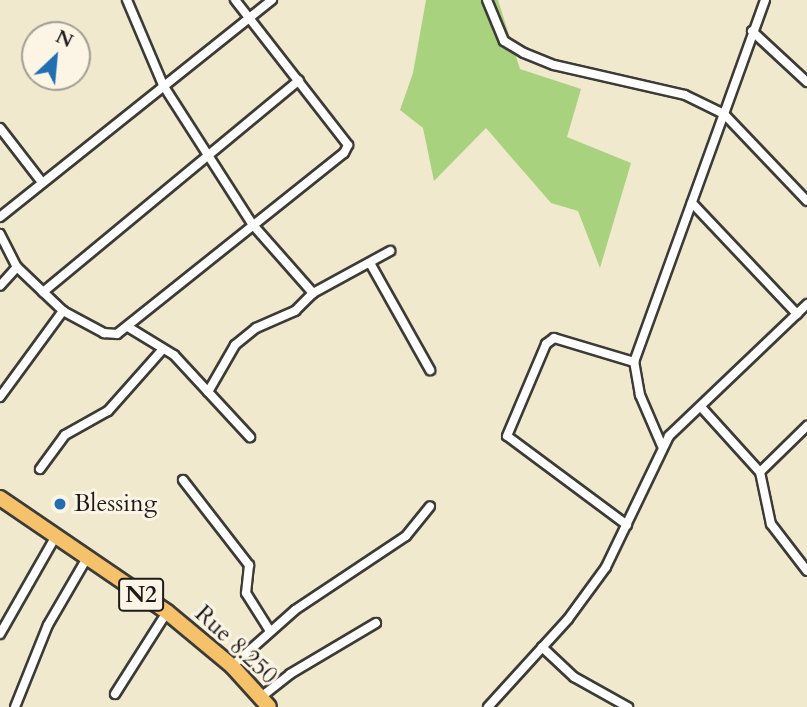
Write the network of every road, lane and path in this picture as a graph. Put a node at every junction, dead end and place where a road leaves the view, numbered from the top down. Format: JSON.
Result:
{"nodes":[{"id":1,"x":127,"y":0,"type":"edge"},
{"id":2,"x":235,"y":0,"type":"edge"},
{"id":3,"x":272,"y":0,"type":"edge"},
{"id":4,"x":487,"y":0,"type":"edge"},
{"id":5,"x":765,"y":0,"type":"edge"},
{"id":6,"x":250,"y":18,"type":"junction"},
{"id":7,"x":752,"y":31,"type":"junction"},
{"id":8,"x":299,"y":80,"type":"junction"},
{"id":9,"x":807,"y":82,"type":"edge"},
{"id":10,"x":163,"y":85,"type":"junction"},
{"id":11,"x":724,"y":114,"type":"junction"},
{"id":12,"x":0,"y":128,"type":"edge"},
{"id":13,"x":209,"y":156,"type":"junction"},
{"id":14,"x":41,"y":181,"type":"junction"},
{"id":15,"x":807,"y":201,"type":"edge"},
{"id":16,"x":692,"y":203,"type":"junction"},
{"id":17,"x":0,"y":218,"type":"edge"},
{"id":18,"x":253,"y":225,"type":"junction"},
{"id":19,"x":0,"y":234,"type":"edge"},
{"id":20,"x":390,"y":251,"type":"dead end"},
{"id":21,"x":370,"y":263,"type":"junction"},
{"id":22,"x":17,"y":267,"type":"junction"},
{"id":23,"x":0,"y":286,"type":"edge"},
{"id":24,"x":43,"y":292,"type":"junction"},
{"id":25,"x":313,"y":293,"type":"junction"},
{"id":26,"x":807,"y":304,"type":"edge"},
{"id":27,"x":63,"y":311,"type":"junction"},
{"id":28,"x":797,"y":314,"type":"junction"},
{"id":29,"x":128,"y":327,"type":"junction"},
{"id":30,"x":163,"y":349,"type":"junction"},
{"id":31,"x":634,"y":362,"type":"junction"},
{"id":32,"x":430,"y":370,"type":"dead end"},
{"id":33,"x":208,"y":392,"type":"junction"},
{"id":34,"x":0,"y":397,"type":"edge"},
{"id":35,"x":701,"y":407,"type":"junction"},
{"id":36,"x":807,"y":426,"type":"edge"},
{"id":37,"x":250,"y":437,"type":"dead end"},
{"id":38,"x":662,"y":446,"type":"junction"},
{"id":39,"x":40,"y":469,"type":"dead end"},
{"id":40,"x":760,"y":472,"type":"junction"},
{"id":41,"x":183,"y":480,"type":"dead end"},
{"id":42,"x":0,"y":498,"type":"edge"},
{"id":43,"x":430,"y":506,"type":"dead end"},
{"id":44,"x":627,"y":525,"type":"junction"},
{"id":45,"x":55,"y":536,"type":"junction"},
{"id":46,"x":87,"y":558,"type":"junction"},
{"id":47,"x":807,"y":571,"type":"edge"},
{"id":48,"x":167,"y":612,"type":"junction"},
{"id":49,"x":376,"y":623,"type":"dead end"},
{"id":50,"x":270,"y":631,"type":"junction"},
{"id":51,"x":0,"y":634,"type":"edge"},
{"id":52,"x":542,"y":647,"type":"junction"},
{"id":53,"x":232,"y":666,"type":"junction"},
{"id":54,"x":115,"y":694,"type":"dead end"},
{"id":55,"x":265,"y":702,"type":"edge"},
{"id":56,"x":15,"y":707,"type":"edge"},
{"id":57,"x":488,"y":707,"type":"edge"},
{"id":58,"x":628,"y":707,"type":"edge"}],
"edges":[{"from":1,"to":10,"type":"street"},
{"from":2,"to":6,"type":"street"},
{"from":3,"to":6,"type":"street"},
{"from":4,"to":11,"type":"street"},
{"from":5,"to":7,"type":"street"},
{"from":6,"to":8,"type":"street"},
{"from":6,"to":10,"type":"street"},
{"from":7,"to":9,"type":"street"},
{"from":7,"to":11,"type":"street"},
{"from":8,"to":13,"type":"street"},
{"from":8,"to":18,"type":"street"},
{"from":10,"to":13,"type":"street"},
{"from":10,"to":14,"type":"street"},
{"from":11,"to":15,"type":"street"},
{"from":11,"to":16,"type":"street"},
{"from":12,"to":14,"type":"street"},
{"from":13,"to":18,"type":"street"},
{"from":13,"to":24,"type":"street"},
{"from":14,"to":17,"type":"street"},
{"from":16,"to":28,"type":"street"},
{"from":16,"to":31,"type":"street"},
{"from":18,"to":25,"type":"street"},
{"from":18,"to":29,"type":"street"},
{"from":19,"to":22,"type":"street"},
{"from":20,"to":21,"type":"street"},
{"from":21,"to":25,"type":"street"},
{"from":21,"to":32,"type":"street"},
{"from":22,"to":23,"type":"street"},
{"from":22,"to":24,"type":"street"},
{"from":24,"to":27,"type":"street"},
{"from":25,"to":33,"type":"street"},
{"from":26,"to":28,"type":"street"},
{"from":27,"to":29,"type":"street"},
{"from":27,"to":34,"type":"street"},
{"from":28,"to":35,"type":"street"},
{"from":29,"to":30,"type":"street"},
{"from":30,"to":33,"type":"street"},
{"from":30,"to":39,"type":"street"},
{"from":31,"to":38,"type":"street"},
{"from":31,"to":44,"type":"street"},
{"from":33,"to":37,"type":"street"},
{"from":35,"to":38,"type":"street"},
{"from":35,"to":40,"type":"street"},
{"from":36,"to":40,"type":"street"},
{"from":38,"to":44,"type":"street"},
{"from":40,"to":47,"type":"street"},
{"from":41,"to":50,"type":"street"},
{"from":42,"to":45,"type":"highway","name":"Rue 8.250","number":"N2"},
{"from":43,"to":50,"type":"street"},
{"from":44,"to":52,"type":"street"},
{"from":45,"to":46,"type":"highway","name":"Rue 8.250","number":"N2"},
{"from":45,"to":51,"type":"street"},
{"from":46,"to":48,"type":"highway","name":"Rue 8.250","number":"N2"},
{"from":46,"to":56,"type":"street"},
{"from":48,"to":53,"type":"highway","name":"Rue 8.250","number":"N2"},
{"from":48,"to":54,"type":"street"},
{"from":49,"to":55,"type":"street"},
{"from":50,"to":53,"type":"street"},
{"from":52,"to":57,"type":"street"},
{"from":52,"to":58,"type":"street"},
{"from":53,"to":55,"type":"highway","name":"Rue 8.250","number":"N2"}]}
